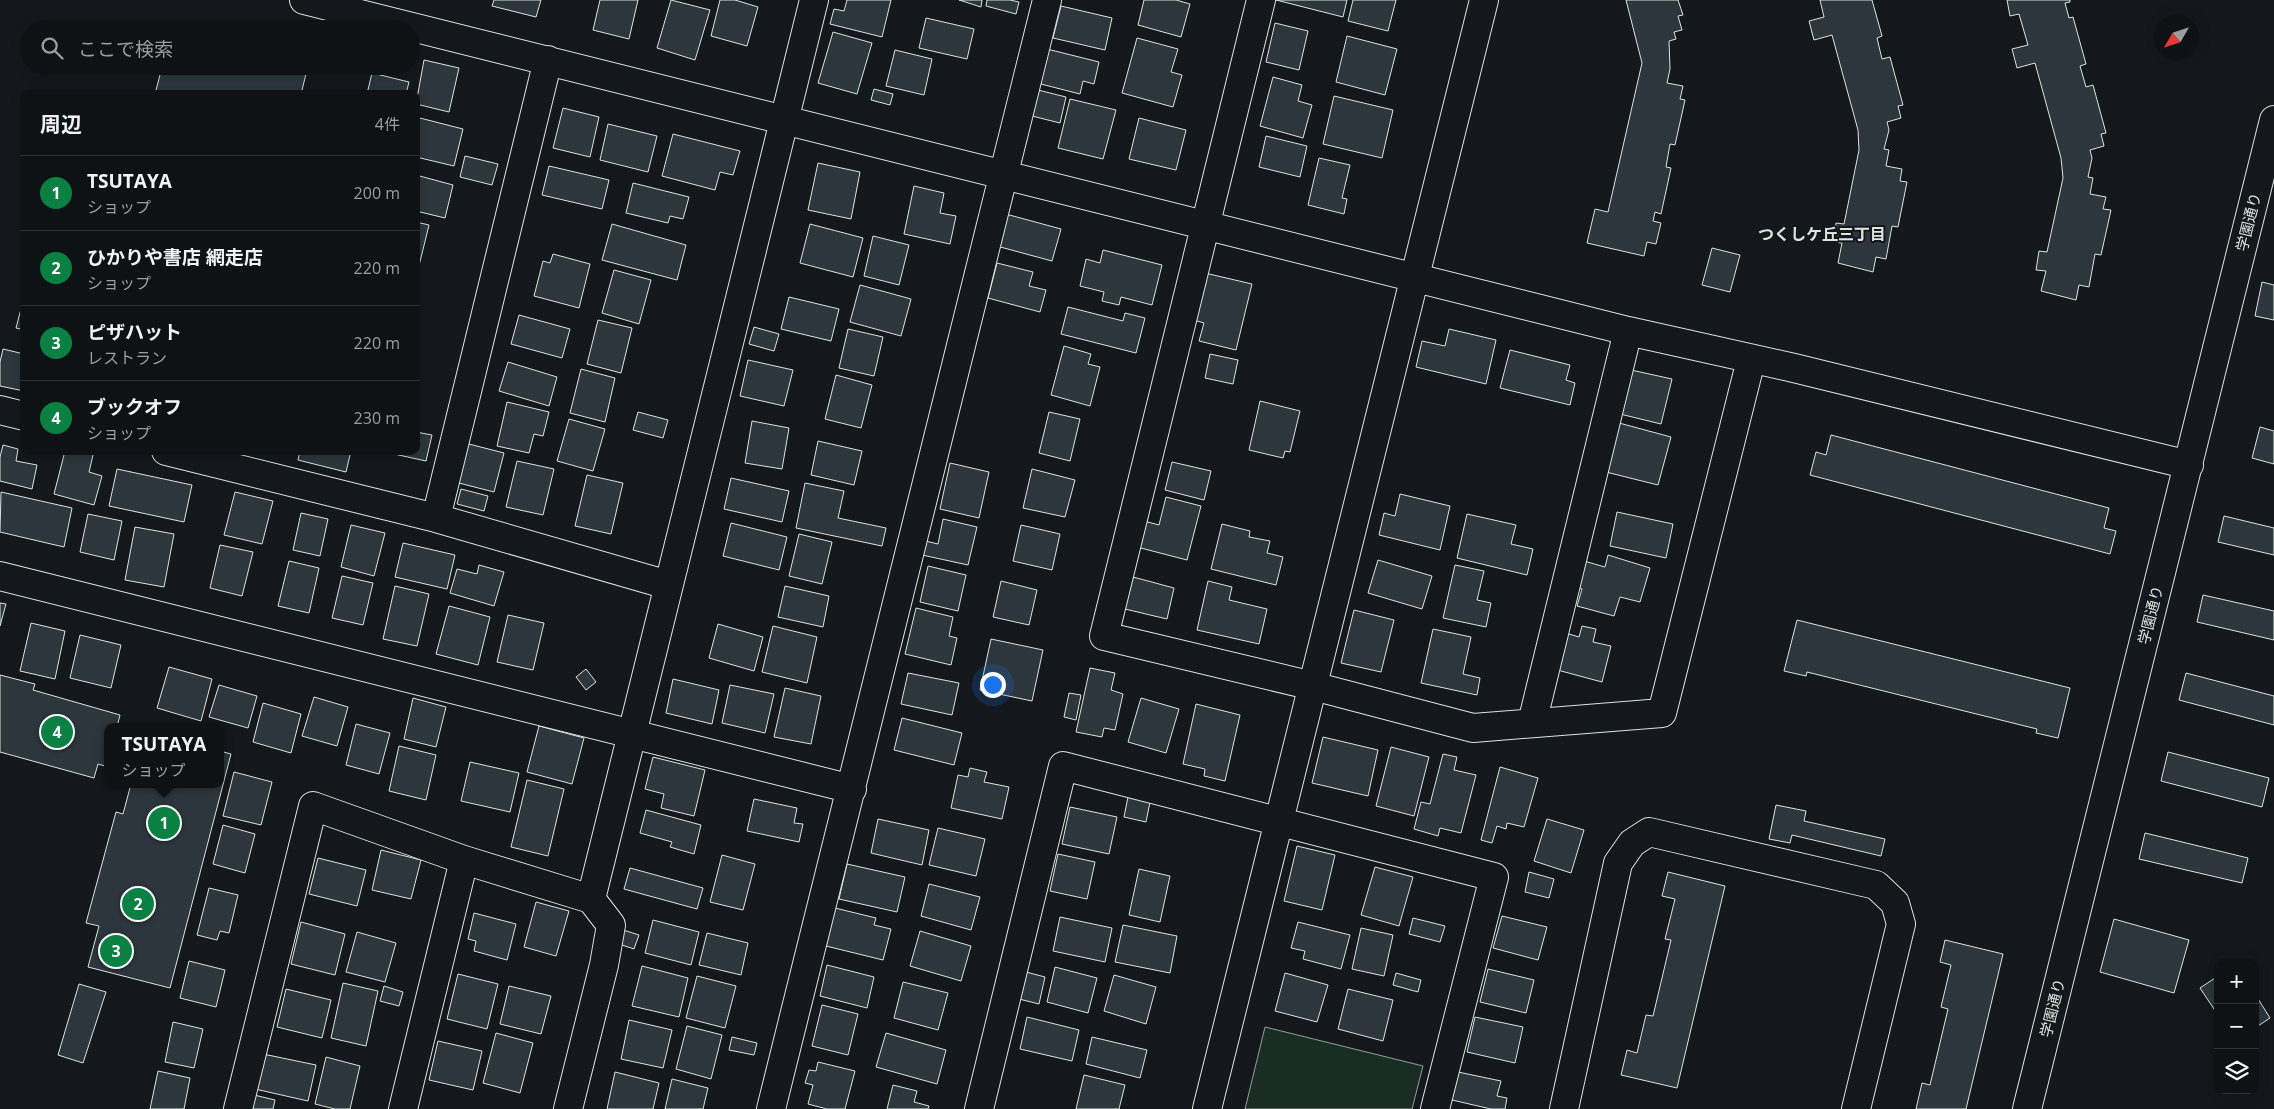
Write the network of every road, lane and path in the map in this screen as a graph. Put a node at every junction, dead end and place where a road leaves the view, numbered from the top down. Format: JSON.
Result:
{"nodes":[{"id":1,"x":304,"y":0,"type":"edge"},
{"id":2,"x":814,"y":0,"type":"edge"},
{"id":3,"x":1047,"y":0,"type":"edge"},
{"id":4,"x":1261,"y":0,"type":"edge"},
{"id":5,"x":1484,"y":0,"type":"edge"},
{"id":6,"x":385,"y":20,"type":"edge"},
{"id":7,"x":420,"y":29,"type":"edge"},
{"id":8,"x":548,"y":60,"type":"junction"},
{"id":9,"x":786,"y":120,"type":"junction"},
{"id":10,"x":2274,"y":120,"type":"edge"},
{"id":11,"x":1005,"y":174,"type":"junction"},
{"id":12,"x":1206,"y":226,"type":"junction"},
{"id":13,"x":1414,"y":277,"type":"junction"},
{"id":14,"x":1628,"y":330,"type":"junction"},
{"id":15,"x":1751,"y":360,"type":"junction"},
{"id":16,"x":0,"y":410,"type":"edge"},
{"id":17,"x":20,"y":415,"type":"edge"},
{"id":18,"x":182,"y":455,"type":"edge"},
{"id":19,"x":2189,"y":465,"type":"junction"},
{"id":20,"x":436,"y":518,"type":"junction"},
{"id":21,"x":0,"y":576,"type":"edge"},
{"id":22,"x":668,"y":585,"type":"junction"},
{"id":23,"x":1313,"y":686,"type":"junction"},
{"id":24,"x":1532,"y":723,"type":"junction"},
{"id":25,"x":633,"y":734,"type":"junction"},
{"id":26,"x":852,"y":789,"type":"junction"},
{"id":27,"x":1279,"y":821,"type":"junction"},
{"id":28,"x":464,"y":860,"type":"junction"},
{"id":29,"x":591,"y":899,"type":"junction"},
{"id":30,"x":238,"y":1109,"type":"edge"},
{"id":31,"x":403,"y":1109,"type":"edge"},
{"id":32,"x":568,"y":1109,"type":"edge"},
{"id":33,"x":772,"y":1109,"type":"edge"},
{"id":34,"x":979,"y":1109,"type":"edge"},
{"id":35,"x":1207,"y":1109,"type":"edge"},
{"id":36,"x":1435,"y":1109,"type":"edge"},
{"id":37,"x":1564,"y":1109,"type":"edge"},
{"id":38,"x":1856,"y":1109,"type":"edge"},
{"id":39,"x":2027,"y":1109,"type":"edge"}],
"edges":[{"from":1,"to":6,"type":"street"},
{"from":2,"to":9,"type":"street"},
{"from":3,"to":11,"type":"street"},
{"from":4,"to":12,"type":"street"},
{"from":5,"to":13,"type":"street"},
{"from":7,"to":8,"type":"street"},
{"from":8,"to":9,"type":"street"},
{"from":8,"to":20,"type":"street"},
{"from":9,"to":11,"type":"street"},
{"from":9,"to":22,"type":"street"},
{"from":10,"to":19,"type":"street","name":"学園通り"},
{"from":11,"to":12,"type":"street"},
{"from":11,"to":26,"type":"street"},
{"from":12,"to":13,"type":"street"},
{"from":12,"to":23,"type":"street"},
{"from":13,"to":14,"type":"street"},
{"from":13,"to":23,"type":"street"},
{"from":14,"to":15,"type":"street"},
{"from":14,"to":24,"type":"street"},
{"from":15,"to":19,"type":"street"},
{"from":15,"to":24,"type":"street"},
{"from":16,"to":17,"type":"street"},
{"from":18,"to":20,"type":"street"},
{"from":19,"to":39,"type":"street","name":"学園通り"},
{"from":20,"to":22,"type":"street"},
{"from":21,"to":25,"type":"street"},
{"from":22,"to":25,"type":"street"},
{"from":23,"to":24,"type":"street"},
{"from":23,"to":27,"type":"street"},
{"from":25,"to":26,"type":"street"},
{"from":25,"to":29,"type":"street"},
{"from":26,"to":33,"type":"street"},
{"from":27,"to":34,"type":"street"},
{"from":27,"to":35,"type":"street"},
{"from":27,"to":36,"type":"street"},
{"from":28,"to":29,"type":"street"},
{"from":28,"to":30,"type":"street"},
{"from":28,"to":31,"type":"street"},
{"from":29,"to":32,"type":"street"},
{"from":37,"to":38,"type":"street"}]}
